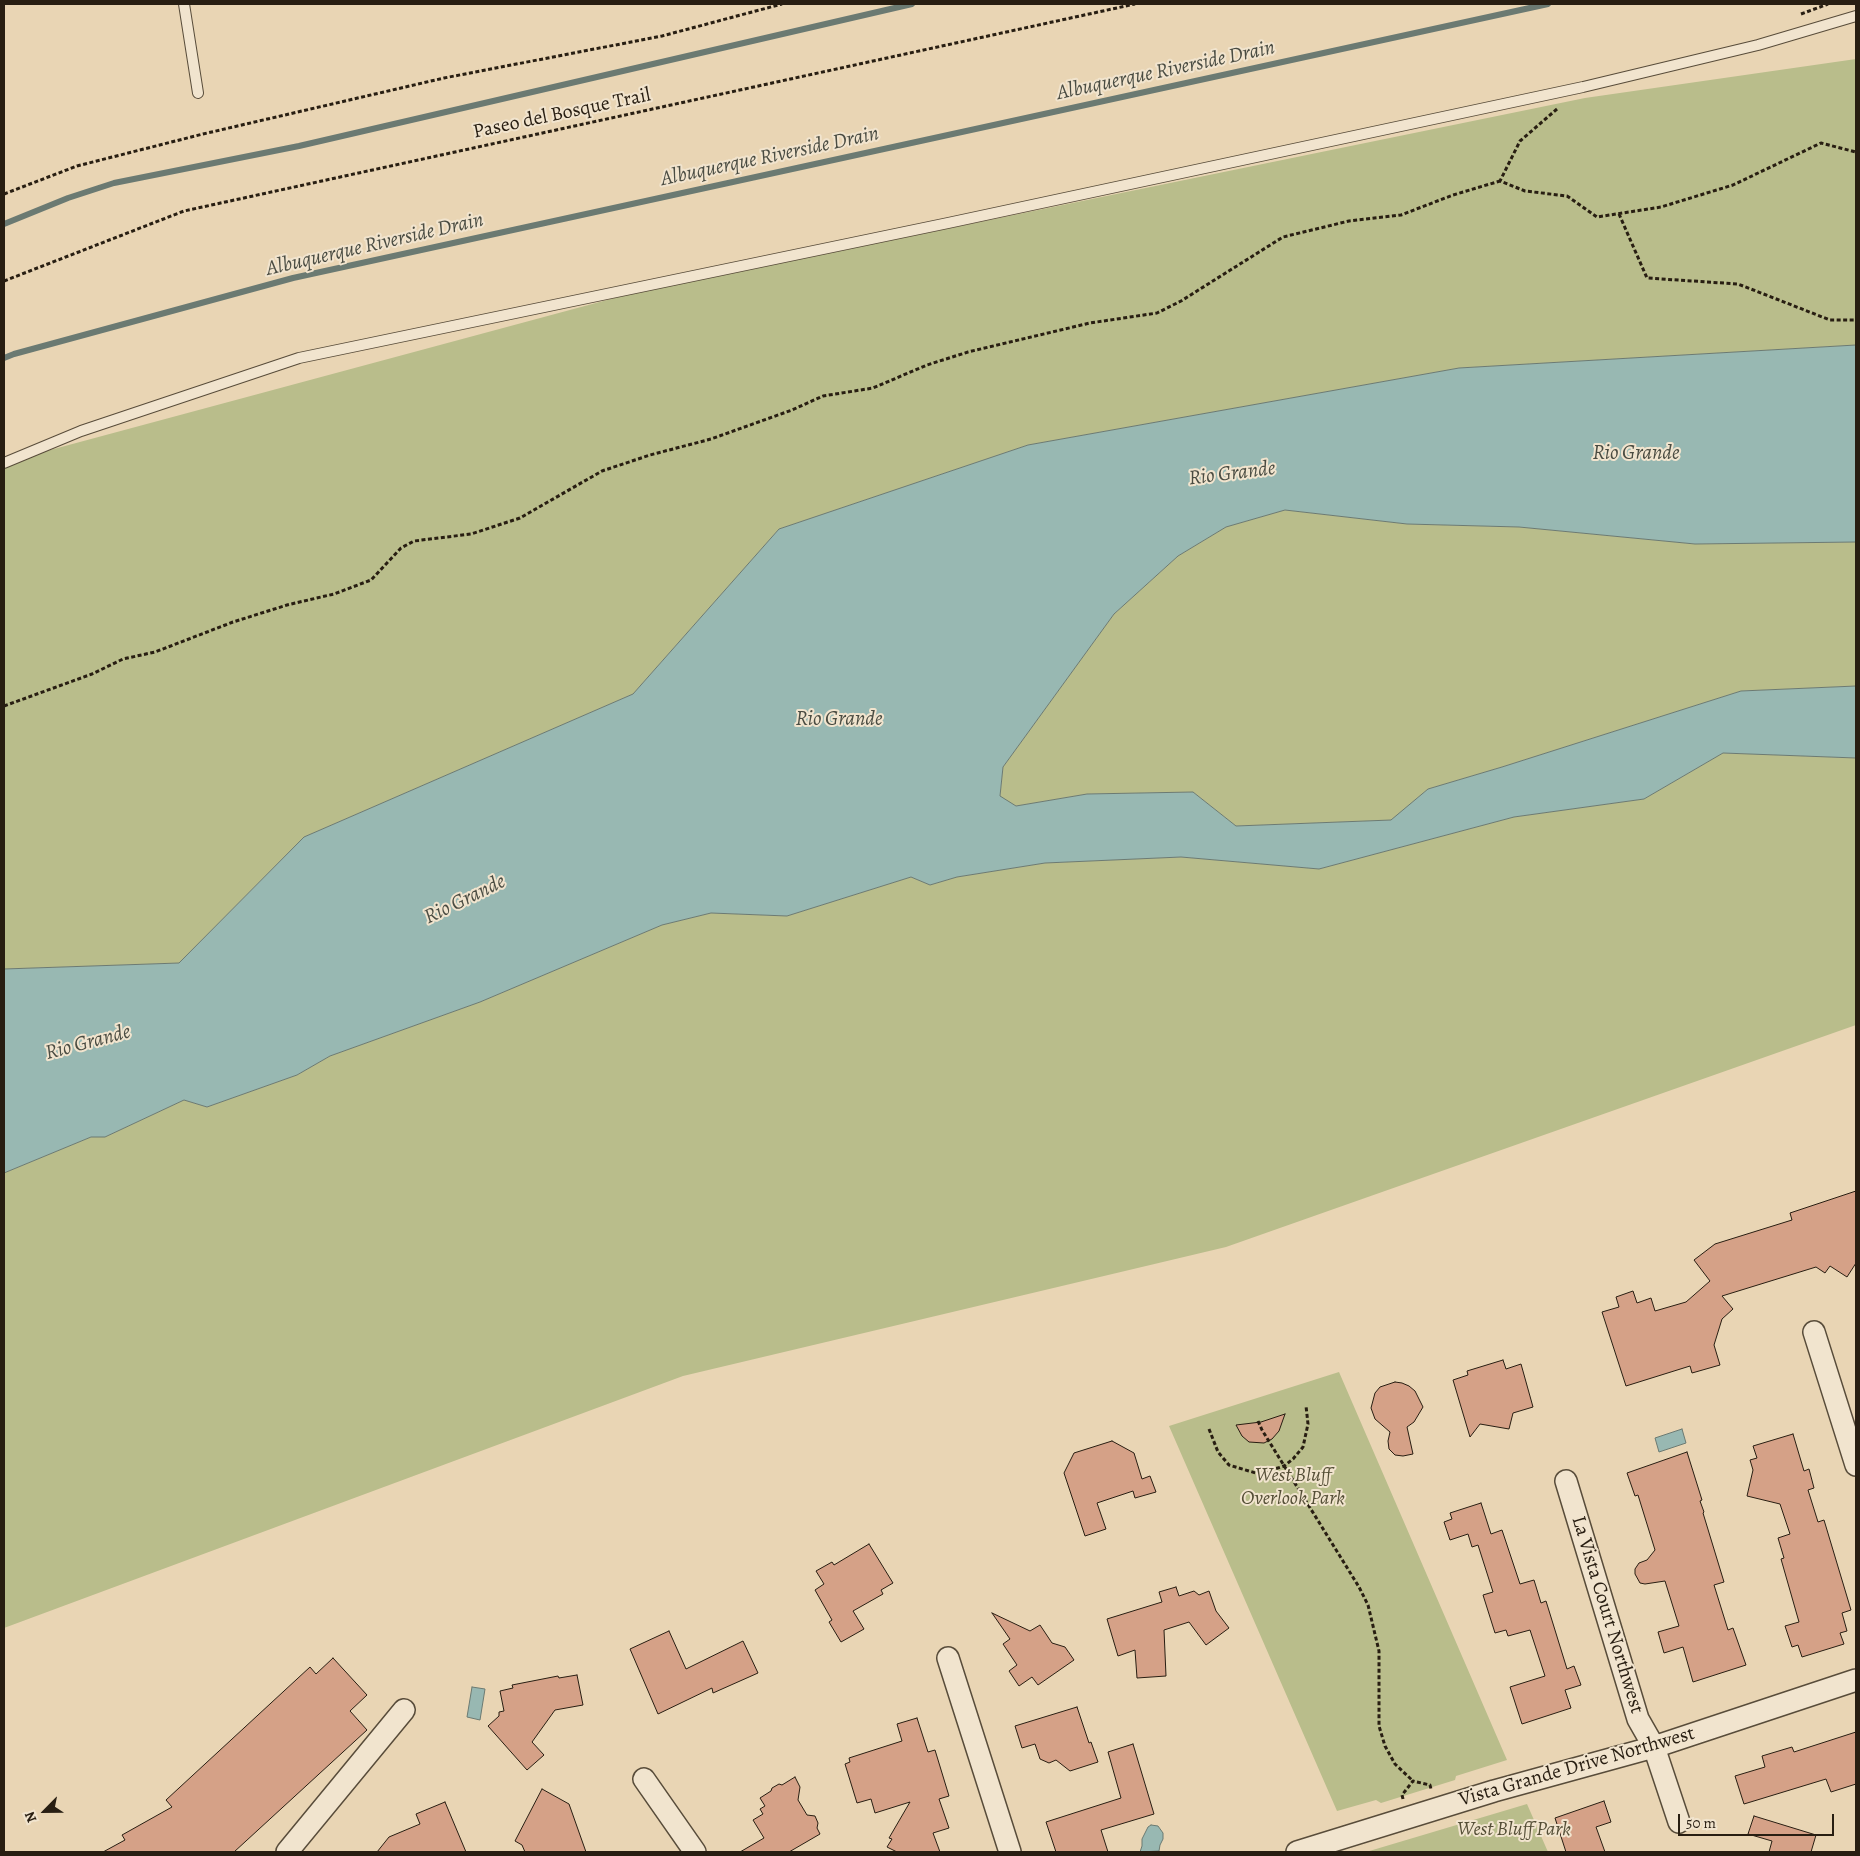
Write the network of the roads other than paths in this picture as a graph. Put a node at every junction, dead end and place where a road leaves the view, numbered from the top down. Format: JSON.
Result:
{"nodes":[{"id":1,"x":184,"y":4,"type":"edge"},
{"id":2,"x":1856,"y":16,"type":"edge"},
{"id":3,"x":198,"y":93,"type":"dead end"},
{"id":4,"x":4,"y":463,"type":"edge"},
{"id":5,"x":1814,"y":1332,"type":"dead end"},
{"id":6,"x":1856,"y":1465,"type":"edge"},
{"id":7,"x":1566,"y":1481,"type":"dead end"},
{"id":8,"x":948,"y":1658,"type":"dead end"},
{"id":9,"x":1856,"y":1680,"type":"edge"},
{"id":10,"x":404,"y":1710,"type":"dead end"},
{"id":11,"x":1654,"y":1747,"type":"junction"},
{"id":12,"x":644,"y":1780,"type":"dead end"},
{"id":13,"x":1679,"y":1822,"type":"dead end"},
{"id":14,"x":287,"y":1852,"type":"edge"},
{"id":15,"x":695,"y":1852,"type":"edge"},
{"id":16,"x":1010,"y":1852,"type":"edge"},
{"id":17,"x":1297,"y":1852,"type":"edge"}],
"edges":[{"from":1,"to":3,"type":"lane"},
{"from":2,"to":4,"type":"lane"},
{"from":5,"to":6,"type":"street"},
{"from":7,"to":11,"type":"street","name":"La Vista Court Northwest"},
{"from":8,"to":16,"type":"street"},
{"from":9,"to":11,"type":"street","name":"Vista Grande Drive Northwest"},
{"from":10,"to":14,"type":"street"},
{"from":11,"to":13,"type":"street","name":"La Vista Court Northwest"},
{"from":11,"to":17,"type":"street","name":"Vista Grande Drive Northwest"},
{"from":12,"to":15,"type":"street"}]}
